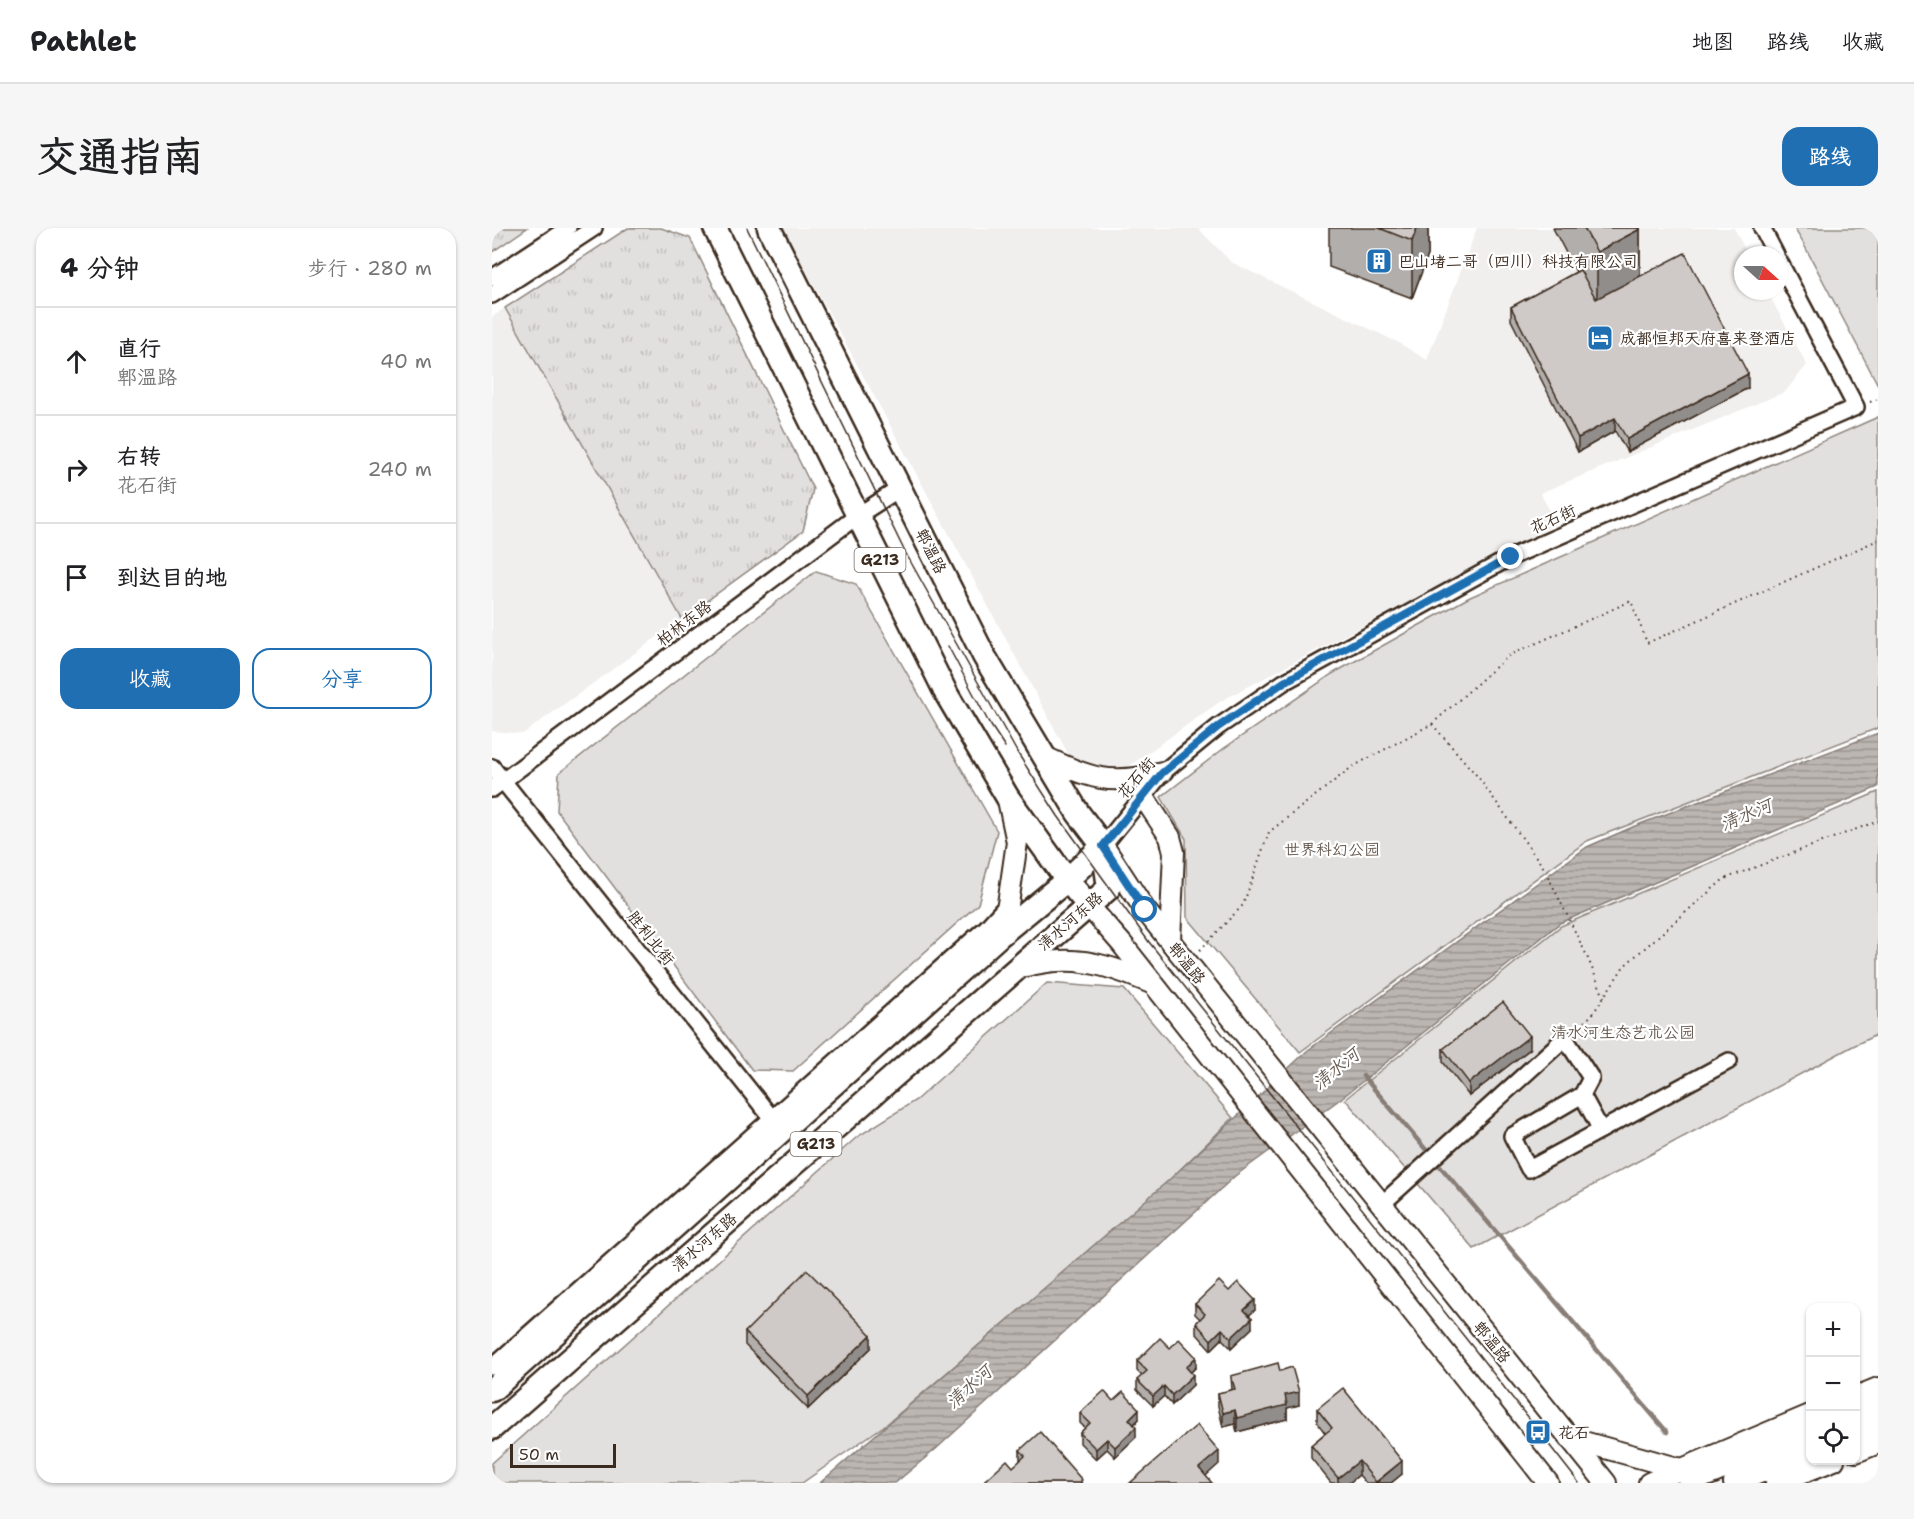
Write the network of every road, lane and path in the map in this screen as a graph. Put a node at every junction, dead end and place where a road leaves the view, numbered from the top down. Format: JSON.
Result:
{"nodes":[{"id":1,"x":568,"y":228,"type":"edge"},
{"id":2,"x":594,"y":228,"type":"edge"},
{"id":3,"x":715,"y":228,"type":"edge"},
{"id":4,"x":769,"y":228,"type":"edge"},
{"id":5,"x":1762,"y":228,"type":"edge"},
{"id":6,"x":1771,"y":246,"type":"edge"},
{"id":7,"x":492,"y":278,"type":"edge"},
{"id":8,"x":1788,"y":278,"type":"edge"},
{"id":9,"x":492,"y":296,"type":"edge"},
{"id":10,"x":899,"y":489,"type":"junction"},
{"id":11,"x":857,"y":516,"type":"junction"},
{"id":12,"x":1878,"y":540,"type":"edge"},
{"id":13,"x":1432,"y":724,"type":"junction"},
{"id":14,"x":1044,"y":756,"type":"junction"},
{"id":15,"x":492,"y":767,"type":"edge"},
{"id":16,"x":1162,"y":772,"type":"junction"},
{"id":17,"x":497,"y":785,"type":"edge"},
{"id":18,"x":1143,"y":796,"type":"junction"},
{"id":19,"x":1008,"y":798,"type":"junction"},
{"id":20,"x":1878,"y":821,"type":"edge"},
{"id":21,"x":1103,"y":846,"type":"junction"},
{"id":22,"x":1066,"y":880,"type":"junction"},
{"id":23,"x":1008,"y":904,"type":"junction"},
{"id":24,"x":1088,"y":905,"type":"junction"},
{"id":25,"x":1000,"y":935,"type":"junction"},
{"id":26,"x":1170,"y":941,"type":"junction"},
{"id":27,"x":1188,"y":963,"type":"junction"},
{"id":28,"x":1017,"y":968,"type":"junction"},
{"id":29,"x":1154,"y":984,"type":"junction"},
{"id":30,"x":1604,"y":997,"type":"junction"},
{"id":31,"x":1565,"y":1038,"type":"junction"},
{"id":32,"x":1729,"y":1060,"type":"dead end"},
{"id":33,"x":1582,"y":1095,"type":"junction"},
{"id":34,"x":777,"y":1125,"type":"junction"},
{"id":35,"x":1601,"y":1130,"type":"junction"},
{"id":36,"x":1382,"y":1204,"type":"junction"},
{"id":37,"x":492,"y":1367,"type":"edge"},
{"id":38,"x":1878,"y":1388,"type":"edge"},
{"id":39,"x":492,"y":1390,"type":"edge"},
{"id":40,"x":1860,"y":1395,"type":"edge"},
{"id":41,"x":1878,"y":1407,"type":"edge"},
{"id":42,"x":1860,"y":1414,"type":"edge"},
{"id":43,"x":1806,"y":1417,"type":"edge"},
{"id":44,"x":1878,"y":1426,"type":"edge"},
{"id":45,"x":492,"y":1428,"type":"edge"},
{"id":46,"x":1507,"y":1431,"type":"junction"},
{"id":47,"x":1860,"y":1433,"type":"edge"},
{"id":48,"x":1806,"y":1435,"type":"edge"},
{"id":49,"x":1569,"y":1438,"type":"junction"},
{"id":50,"x":1878,"y":1443,"type":"edge"},
{"id":51,"x":1860,"y":1450,"type":"edge"},
{"id":52,"x":1806,"y":1455,"type":"edge"},
{"id":53,"x":1823,"y":1465,"type":"edge"},
{"id":54,"x":1685,"y":1476,"type":"edge"},
{"id":55,"x":1531,"y":1483,"type":"edge"},
{"id":56,"x":1548,"y":1483,"type":"edge"},
{"id":57,"x":1606,"y":1483,"type":"edge"},
{"id":58,"x":1649,"y":1483,"type":"edge"},
{"id":59,"x":1734,"y":1483,"type":"edge"},
{"id":60,"x":1776,"y":1483,"type":"edge"}],
"edges":[{"from":1,"to":7,"type":"street"},
{"from":2,"to":9,"type":"street"},
{"from":3,"to":11,"type":"highway","number":"G213"},
{"from":4,"to":10,"type":"highway","name":"郫温路","number":"G213"},
{"from":5,"to":6,"type":"street"},
{"from":8,"to":16,"type":"street","name":"花石街"},
{"from":10,"to":11,"type":"street","name":"柏林东路"},
{"from":10,"to":14,"type":"highway","name":"郫温路","number":"G213"},
{"from":11,"to":17,"type":"street","name":"柏林东路"},
{"from":11,"to":19,"type":"highway","number":"G213"},
{"from":12,"to":13,"type":"path"},
{"from":13,"to":27,"type":"path"},
{"from":13,"to":30,"type":"path"},
{"from":14,"to":16,"type":"main road"},
{"from":14,"to":21,"type":"highway","name":"郫温路","number":"G213"},
{"from":15,"to":17,"type":"street","name":"胜利北街"},
{"from":16,"to":18,"type":"street","name":"花石街"},
{"from":17,"to":34,"type":"street","name":"胜利北街"},
{"from":18,"to":21,"type":"street","name":"花石街"},
{"from":18,"to":26,"type":"main road"},
{"from":19,"to":22,"type":"highway","number":"G213"},
{"from":19,"to":23,"type":"main road"},
{"from":20,"to":30,"type":"path"},
{"from":21,"to":22,"type":"highway","name":"清水河东路"},
{"from":21,"to":24,"type":"highway","name":"清水河东路","number":"G213"},
{"from":21,"to":26,"type":"main road","name":"郫温路"},
{"from":22,"to":24,"type":"highway"},
{"from":22,"to":25,"type":"highway","name":"清水河东路","number":"G213"},
{"from":23,"to":25,"type":"main road"},
{"from":23,"to":34,"type":"street"},
{"from":24,"to":28,"type":"highway","name":"清水河东路","number":"G213"},
{"from":24,"to":29,"type":"main road"},
{"from":25,"to":34,"type":"highway","name":"清水河东路","number":"G213"},
{"from":26,"to":27,"type":"main road","name":"郫温路"},
{"from":27,"to":36,"type":"main road","name":"郫温路"},
{"from":28,"to":29,"type":"main road"},
{"from":28,"to":45,"type":"highway","name":"清水河东路","number":"G213"},
{"from":29,"to":46,"type":"main road"},
{"from":30,"to":31,"type":"path"},
{"from":31,"to":33,"type":"street"},
{"from":31,"to":36,"type":"street"},
{"from":32,"to":35,"type":"street"},
{"from":33,"to":35,"type":"street"},
{"from":33,"to":35,"type":"street"},
{"from":34,"to":37,"type":"street"},
{"from":34,"to":39,"type":"highway","name":"清水河东路","number":"G213"},
{"from":36,"to":49,"type":"main road","name":"郫温路"},
{"from":38,"to":40,"type":"main road"},
{"from":41,"to":42,"type":"main road"},
{"from":43,"to":54,"type":"main road"},
{"from":44,"to":47,"type":"main road"},
{"from":46,"to":55,"type":"main road"},
{"from":46,"to":56,"type":"main road"},
{"from":48,"to":54,"type":"main road"},
{"from":49,"to":54,"type":"main road"},
{"from":49,"to":57,"type":"main road","name":"郫温路"},
{"from":50,"to":51,"type":"main road"},
{"from":52,"to":59,"type":"main road"},
{"from":53,"to":60,"type":"main road"},
{"from":54,"to":58,"type":"main road"}]}
